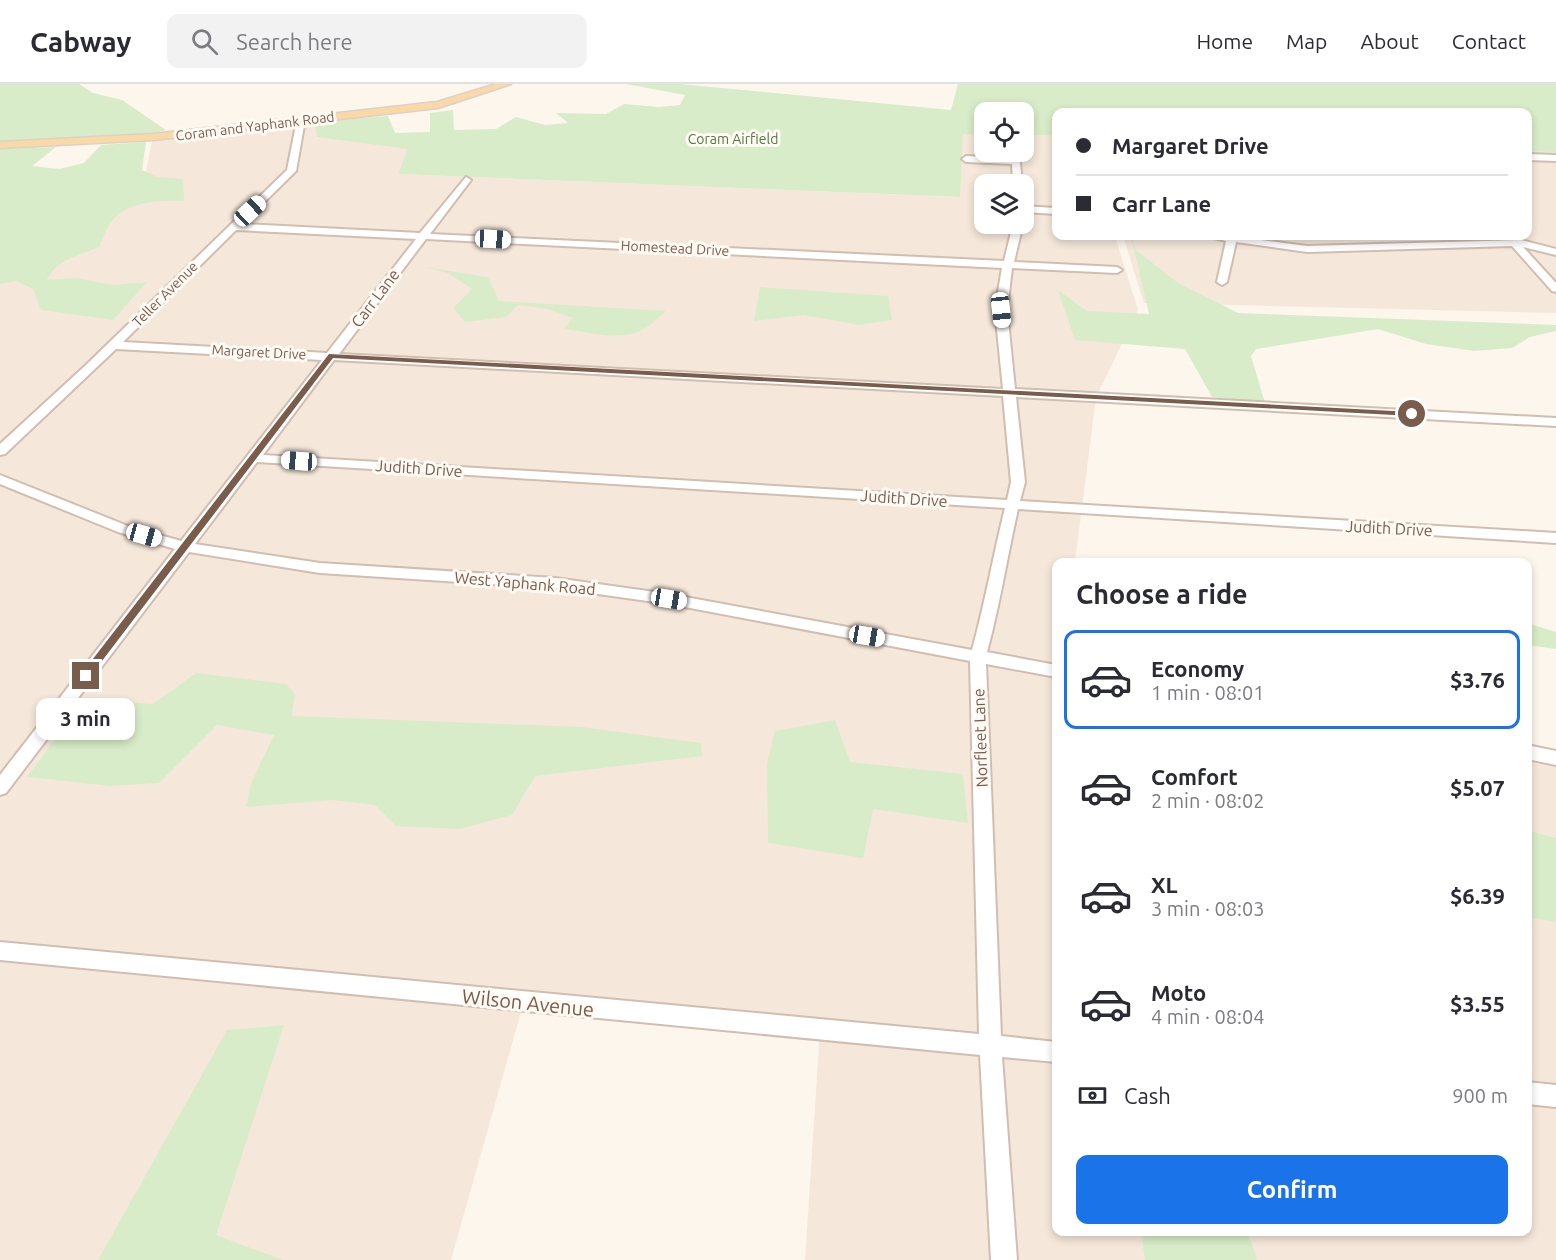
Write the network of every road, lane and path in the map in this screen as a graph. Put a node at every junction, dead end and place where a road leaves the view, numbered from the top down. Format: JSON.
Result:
{"nodes":[{"id":1,"x":506,"y":84,"type":"edge"},
{"id":2,"x":301,"y":120,"type":"junction"},
{"id":3,"x":0,"y":145,"type":"edge"},
{"id":4,"x":1532,"y":157,"type":"edge"},
{"id":5,"x":1556,"y":158,"type":"edge"},
{"id":6,"x":966,"y":159,"type":"dead end"},
{"id":7,"x":974,"y":159,"type":"edge"},
{"id":8,"x":466,"y":180,"type":"dead end"},
{"id":9,"x":1034,"y":210,"type":"edge"},
{"id":10,"x":1052,"y":211,"type":"edge"},
{"id":11,"x":234,"y":226,"type":"junction"},
{"id":12,"x":1016,"y":234,"type":"edge"},
{"id":13,"x":423,"y":236,"type":"junction"},
{"id":14,"x":1232,"y":240,"type":"edge"},
{"id":15,"x":1264,"y":240,"type":"edge"},
{"id":16,"x":1514,"y":240,"type":"edge"},
{"id":17,"x":1517,"y":240,"type":"edge"},
{"id":18,"x":1519,"y":240,"type":"edge"},
{"id":19,"x":1520,"y":240,"type":"edge"},
{"id":20,"x":1556,"y":252,"type":"edge"},
{"id":21,"x":1007,"y":263,"type":"junction"},
{"id":22,"x":1117,"y":270,"type":"dead end"},
{"id":23,"x":1556,"y":274,"type":"edge"},
{"id":24,"x":1222,"y":282,"type":"dead end"},
{"id":25,"x":1556,"y":289,"type":"edge"},
{"id":26,"x":113,"y":345,"type":"junction"},
{"id":27,"x":332,"y":356,"type":"junction"},
{"id":28,"x":1011,"y":394,"type":"junction"},
{"id":29,"x":1556,"y":422,"type":"edge"},
{"id":30,"x":0,"y":451,"type":"edge"},
{"id":31,"x":251,"y":458,"type":"junction"},
{"id":32,"x":0,"y":479,"type":"edge"},
{"id":33,"x":1012,"y":505,"type":"junction"},
{"id":34,"x":1556,"y":538,"type":"edge"},
{"id":35,"x":185,"y":547,"type":"junction"},
{"id":36,"x":978,"y":656,"type":"junction"},
{"id":37,"x":1052,"y":670,"type":"edge"},
{"id":38,"x":1532,"y":753,"type":"edge"},
{"id":39,"x":1556,"y":758,"type":"edge"},
{"id":40,"x":0,"y":788,"type":"edge"},
{"id":41,"x":0,"y":951,"type":"edge"},
{"id":42,"x":990,"y":1046,"type":"junction"},
{"id":43,"x":1052,"y":1052,"type":"edge"},
{"id":44,"x":1532,"y":1093,"type":"edge"},
{"id":45,"x":1556,"y":1095,"type":"edge"},
{"id":46,"x":1004,"y":1260,"type":"edge"}],
"edges":[{"from":1,"to":2,"type":"main road","name":"Coram and Yaphank Road"},
{"from":2,"to":3,"type":"main road","name":"Coram and Yaphank Road"},
{"from":2,"to":11,"type":"street","name":"Teller Avenue"},
{"from":4,"to":5,"type":"street"},
{"from":6,"to":7,"type":"street"},
{"from":8,"to":13,"type":"street","name":"Carr Lane"},
{"from":9,"to":10,"type":"street"},
{"from":11,"to":13,"type":"street","name":"Homestead Drive"},
{"from":11,"to":26,"type":"street","name":"Teller Avenue"},
{"from":12,"to":21,"type":"street","name":"Norfleet Lane"},
{"from":13,"to":21,"type":"street","name":"Homestead Drive"},
{"from":13,"to":27,"type":"street","name":"Carr Lane"},
{"from":14,"to":24,"type":"street"},
{"from":15,"to":16,"type":"street"},
{"from":17,"to":25,"type":"street"},
{"from":18,"to":23,"type":"street"},
{"from":19,"to":20,"type":"street"},
{"from":21,"to":22,"type":"street","name":"Homestead Drive"},
{"from":21,"to":28,"type":"street","name":"Norfleet Lane"},
{"from":26,"to":27,"type":"street","name":"Margaret Drive"},
{"from":26,"to":30,"type":"street","name":"Teller Avenue"},
{"from":27,"to":28,"type":"street","name":"Margaret Drive"},
{"from":27,"to":31,"type":"street","name":"Carr Lane"},
{"from":28,"to":29,"type":"street","name":"Margaret Drive"},
{"from":28,"to":33,"type":"street","name":"Norfleet Lane"},
{"from":31,"to":33,"type":"street","name":"Judith Drive"},
{"from":31,"to":35,"type":"street","name":"Carr Lane"},
{"from":32,"to":35,"type":"street","name":"West Yaphank Road"},
{"from":33,"to":34,"type":"street","name":"Judith Drive"},
{"from":33,"to":36,"type":"street","name":"Norfleet Lane"},
{"from":35,"to":36,"type":"street","name":"West Yaphank Road"},
{"from":35,"to":40,"type":"street","name":"Carr Lane"},
{"from":36,"to":37,"type":"street","name":"West Yaphank Road"},
{"from":36,"to":42,"type":"street","name":"Norfleet Lane"},
{"from":38,"to":39,"type":"street"},
{"from":41,"to":42,"type":"street","name":"Wilson Avenue"},
{"from":42,"to":43,"type":"street","name":"Wilson Avenue"},
{"from":42,"to":46,"type":"street","name":"Norfleet Lane"},
{"from":44,"to":45,"type":"street"}]}
